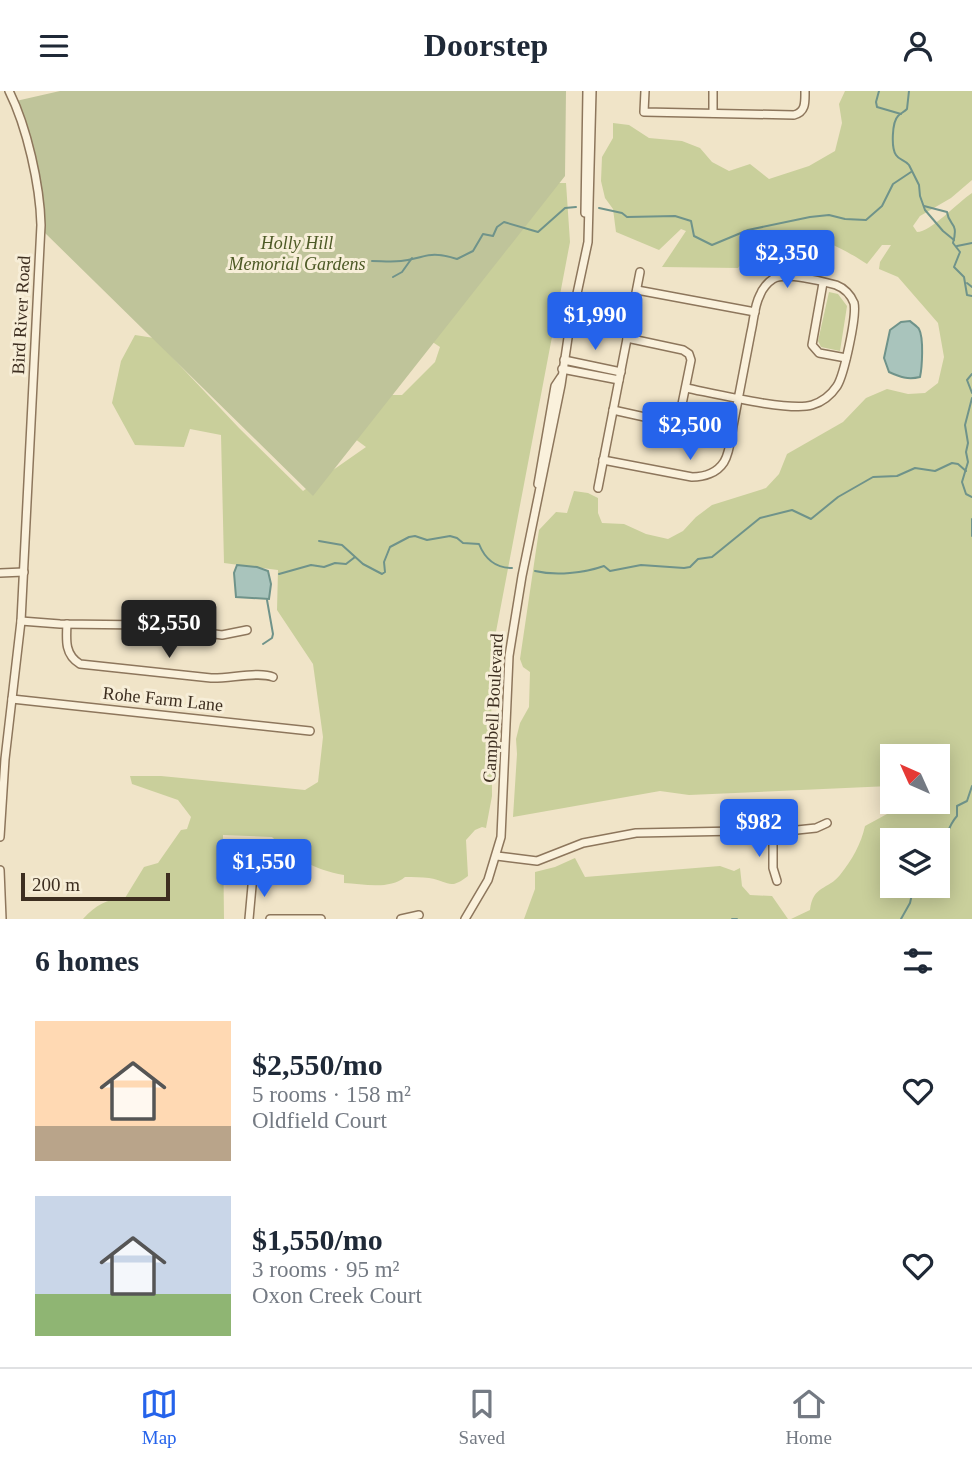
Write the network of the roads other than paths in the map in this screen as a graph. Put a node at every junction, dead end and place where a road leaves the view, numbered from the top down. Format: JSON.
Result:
{"nodes":[{"id":1,"x":9,"y":91,"type":"edge"},
{"id":2,"x":590,"y":91,"type":"edge"},
{"id":3,"x":645,"y":91,"type":"edge"},
{"id":4,"x":713,"y":91,"type":"edge"},
{"id":5,"x":805,"y":91,"type":"edge"},
{"id":6,"x":713,"y":113,"type":"junction"},
{"id":7,"x":640,"y":272,"type":"dead end"},
{"id":8,"x":823,"y":283,"type":"junction"},
{"id":9,"x":637,"y":291,"type":"junction"},
{"id":10,"x":755,"y":312,"type":"junction"},
{"id":11,"x":627,"y":338,"type":"junction"},
{"id":12,"x":846,"y":358,"type":"junction"},
{"id":13,"x":564,"y":360,"type":"junction"},
{"id":14,"x":561,"y":373,"type":"junction"},
{"id":15,"x":620,"y":376,"type":"junction"},
{"id":16,"x":686,"y":388,"type":"junction"},
{"id":17,"x":738,"y":398,"type":"junction"},
{"id":18,"x":613,"y":410,"type":"junction"},
{"id":19,"x":603,"y":460,"type":"junction"},
{"id":20,"x":598,"y":488,"type":"dead end"},
{"id":21,"x":24,"y":572,"type":"junction"},
{"id":22,"x":0,"y":573,"type":"edge"},
{"id":23,"x":21,"y":621,"type":"junction"},
{"id":24,"x":67,"y":624,"type":"junction"},
{"id":25,"x":247,"y":630,"type":"dead end"},
{"id":26,"x":273,"y":677,"type":"dead end"},
{"id":27,"x":12,"y":699,"type":"junction"},
{"id":28,"x":310,"y":731,"type":"dead end"},
{"id":29,"x":827,"y":823,"type":"dead end"},
{"id":30,"x":773,"y":831,"type":"junction"},
{"id":31,"x":0,"y":837,"type":"edge"},
{"id":32,"x":497,"y":856,"type":"junction"},
{"id":33,"x":0,"y":870,"type":"edge"},
{"id":34,"x":253,"y":875,"type":"dead end"},
{"id":35,"x":777,"y":880,"type":"dead end"},
{"id":36,"x":419,"y":915,"type":"dead end"},
{"id":37,"x":2,"y":919,"type":"edge"},
{"id":38,"x":249,"y":919,"type":"edge"},
{"id":39,"x":270,"y":919,"type":"edge"},
{"id":40,"x":321,"y":919,"type":"edge"},
{"id":41,"x":401,"y":919,"type":"edge"},
{"id":42,"x":465,"y":919,"type":"edge"}],
"edges":[{"from":1,"to":21,"type":"street","name":"Bird River Road"},
{"from":2,"to":13,"type":"street","name":"Campbell Boulevard"},
{"from":3,"to":6,"type":"street"},
{"from":4,"to":6,"type":"street"},
{"from":5,"to":6,"type":"street"},
{"from":7,"to":9,"type":"street"},
{"from":8,"to":10,"type":"street"},
{"from":8,"to":12,"type":"street"},
{"from":8,"to":12,"type":"street"},
{"from":9,"to":10,"type":"street"},
{"from":9,"to":11,"type":"street"},
{"from":10,"to":17,"type":"street"},
{"from":11,"to":15,"type":"street"},
{"from":11,"to":16,"type":"street"},
{"from":12,"to":17,"type":"street"},
{"from":13,"to":14,"type":"street","name":"Campbell Boulevard"},
{"from":13,"to":15,"type":"street"},
{"from":14,"to":15,"type":"street"},
{"from":14,"to":32,"type":"street","name":"Campbell Boulevard"},
{"from":15,"to":18,"type":"street"},
{"from":16,"to":17,"type":"street"},
{"from":16,"to":18,"type":"street"},
{"from":17,"to":19,"type":"street"},
{"from":18,"to":19,"type":"street"},
{"from":19,"to":20,"type":"street"},
{"from":21,"to":22,"type":"street"},
{"from":21,"to":23,"type":"street","name":"Bird River Road"},
{"from":23,"to":24,"type":"street"},
{"from":23,"to":27,"type":"street","name":"Bird River Road"},
{"from":24,"to":25,"type":"street"},
{"from":24,"to":26,"type":"street"},
{"from":27,"to":28,"type":"street","name":"Rohe Farm Lane"},
{"from":27,"to":31,"type":"street","name":"Bird River Road"},
{"from":29,"to":30,"type":"street"},
{"from":30,"to":32,"type":"street"},
{"from":30,"to":35,"type":"street"},
{"from":32,"to":42,"type":"street","name":"Campbell Boulevard"},
{"from":33,"to":37,"type":"street"},
{"from":34,"to":38,"type":"street"},
{"from":36,"to":41,"type":"street"},
{"from":39,"to":40,"type":"street"}]}
